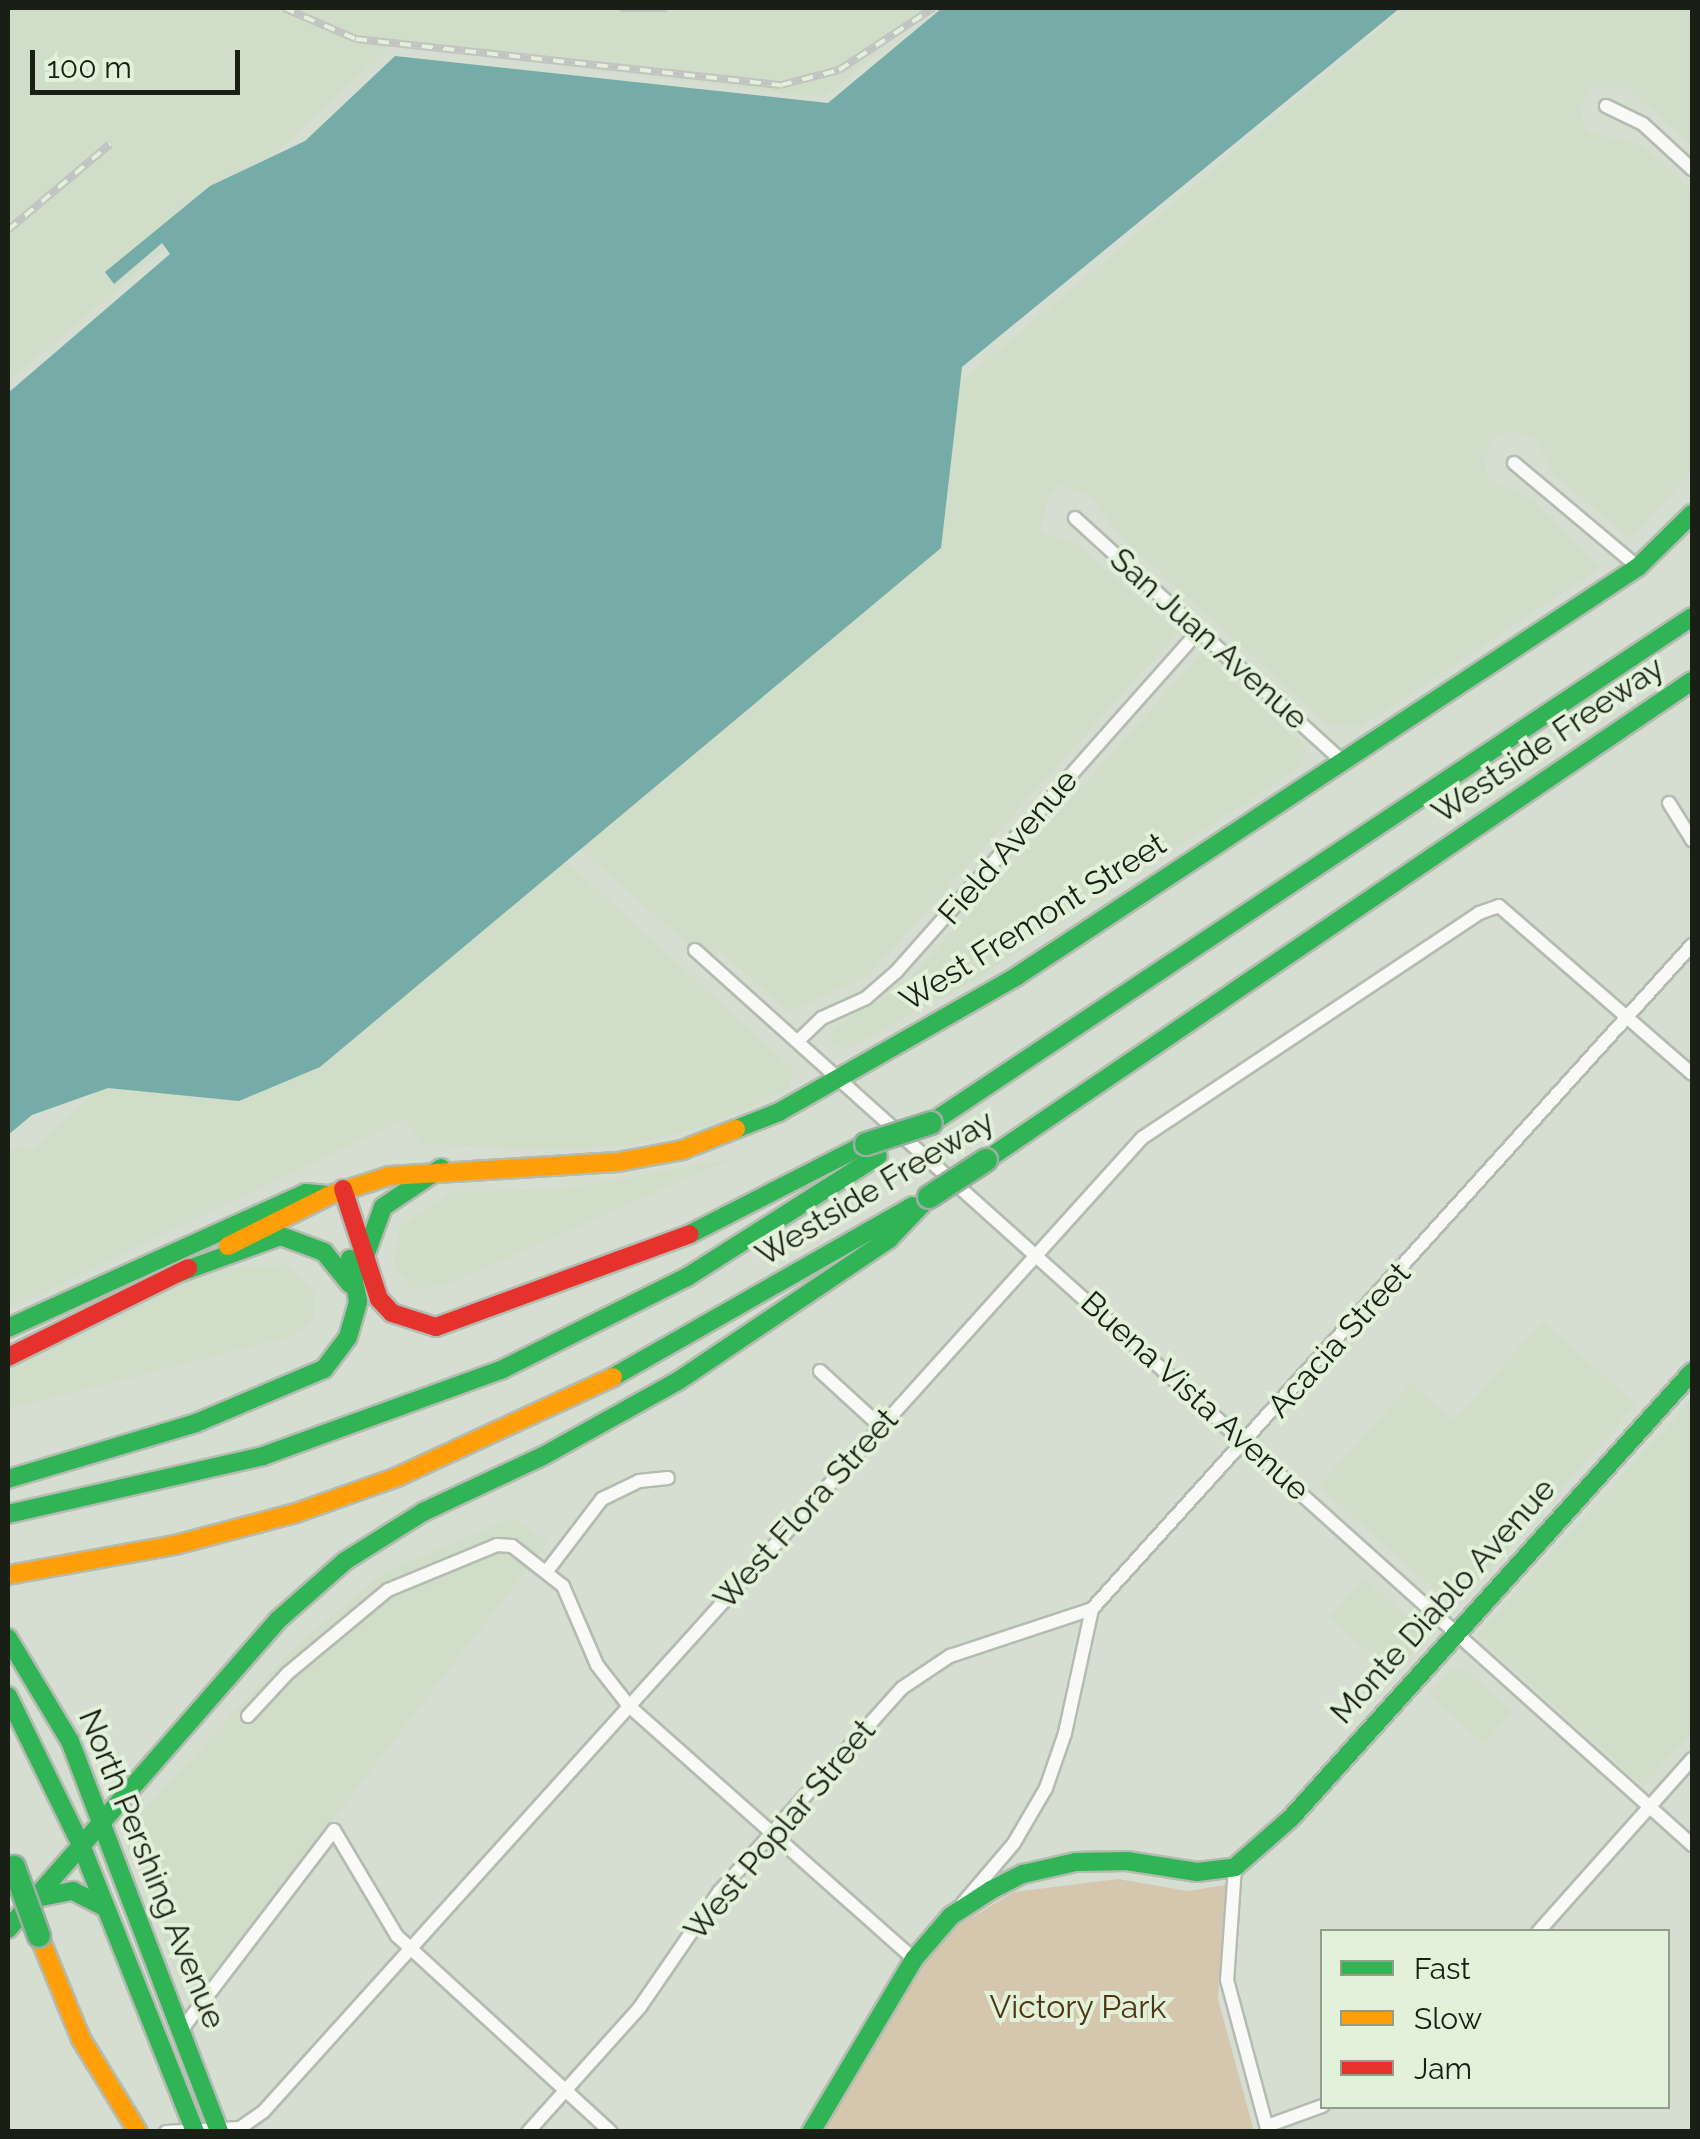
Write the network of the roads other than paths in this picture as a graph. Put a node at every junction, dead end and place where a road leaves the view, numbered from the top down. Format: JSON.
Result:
{"nodes":[{"id":1,"x":1606,"y":106,"type":"dead end"},
{"id":2,"x":1692,"y":169,"type":"edge"},
{"id":3,"x":1514,"y":463,"type":"dead end"},
{"id":4,"x":1692,"y":514,"type":"edge"},
{"id":5,"x":1075,"y":518,"type":"dead end"},
{"id":6,"x":1638,"y":568,"type":"junction"},
{"id":7,"x":1692,"y":618,"type":"edge"},
{"id":8,"x":1199,"y":631,"type":"junction"},
{"id":9,"x":1692,"y":681,"type":"edge"},
{"id":10,"x":1342,"y":761,"type":"junction"},
{"id":11,"x":1670,"y":802,"type":"dead end"},
{"id":12,"x":1692,"y":840,"type":"edge"},
{"id":13,"x":1692,"y":945,"type":"edge"},
{"id":14,"x":694,"y":950,"type":"dead end"},
{"id":15,"x":1628,"y":1017,"type":"junction"},
{"id":16,"x":799,"y":1040,"type":"junction"},
{"id":17,"x":1692,"y":1074,"type":"edge"},
{"id":18,"x":840,"y":1077,"type":"junction"},
{"id":19,"x":872,"y":1150,"type":"junction"},
{"id":20,"x":442,"y":1168,"type":"junction"},
{"id":21,"x":337,"y":1192,"type":"junction"},
{"id":22,"x":929,"y":1198,"type":"junction"},
{"id":23,"x":1036,"y":1252,"type":"junction"},
{"id":24,"x":364,"y":1259,"type":"junction"},
{"id":25,"x":143,"y":1265,"type":"junction"},
{"id":26,"x":178,"y":1273,"type":"junction"},
{"id":27,"x":126,"y":1298,"type":"junction"},
{"id":28,"x":358,"y":1300,"type":"junction"},
{"id":29,"x":8,"y":1328,"type":"edge"},
{"id":30,"x":8,"y":1357,"type":"edge"},
{"id":31,"x":820,"y":1371,"type":"dead end"},
{"id":32,"x":1692,"y":1372,"type":"edge"},
{"id":33,"x":880,"y":1426,"type":"junction"},
{"id":34,"x":1247,"y":1443,"type":"junction"},
{"id":35,"x":15,"y":1477,"type":"edge"},
{"id":36,"x":668,"y":1478,"type":"dead end"},
{"id":37,"x":19,"y":1512,"type":"edge"},
{"id":38,"x":546,"y":1571,"type":"junction"},
{"id":39,"x":8,"y":1575,"type":"edge"},
{"id":40,"x":1092,"y":1610,"type":"junction"},
{"id":41,"x":1457,"y":1636,"type":"junction"},
{"id":42,"x":8,"y":1638,"type":"edge"},
{"id":43,"x":8,"y":1658,"type":"edge"},
{"id":44,"x":35,"y":1678,"type":"junction"},
{"id":45,"x":8,"y":1696,"type":"edge"},
{"id":46,"x":629,"y":1706,"type":"junction"},
{"id":47,"x":248,"y":1716,"type":"dead end"},
{"id":48,"x":1692,"y":1758,"type":"edge"},
{"id":49,"x":1649,"y":1808,"type":"junction"},
{"id":50,"x":100,"y":1823,"type":"junction"},
{"id":51,"x":770,"y":1836,"type":"junction"},
{"id":52,"x":1692,"y":1845,"type":"edge"},
{"id":53,"x":81,"y":1846,"type":"junction"},
{"id":54,"x":11,"y":1857,"type":"edge"},
{"id":55,"x":1235,"y":1867,"type":"junction"},
{"id":56,"x":36,"y":1898,"type":"junction"},
{"id":57,"x":106,"y":1910,"type":"junction"},
{"id":58,"x":951,"y":1916,"type":"junction"},
{"id":59,"x":8,"y":1929,"type":"edge"},
{"id":60,"x":1541,"y":1929,"type":"edge"},
{"id":61,"x":118,"y":1939,"type":"junction"},
{"id":62,"x":411,"y":1950,"type":"junction"},
{"id":63,"x":914,"y":1959,"type":"junction"},
{"id":64,"x":182,"y":2029,"type":"junction"},
{"id":65,"x":566,"y":2091,"type":"junction"},
{"id":66,"x":1320,"y":2107,"type":"edge"},
{"id":67,"x":206,"y":2129,"type":"edge"},
{"id":68,"x":1268,"y":2129,"type":"edge"},
{"id":69,"x":138,"y":2132,"type":"edge"},
{"id":70,"x":166,"y":2132,"type":"edge"},
{"id":71,"x":528,"y":2132,"type":"edge"},
{"id":72,"x":611,"y":2132,"type":"edge"},
{"id":73,"x":812,"y":2132,"type":"edge"}],
"edges":[{"from":1,"to":2,"type":"street"},
{"from":3,"to":6,"type":"street"},
{"from":4,"to":6,"type":"main road","name":"West Fremont Street"},
{"from":5,"to":8,"type":"street","name":"San Juan Avenue"},
{"from":6,"to":10,"type":"main road","name":"West Fremont Street"},
{"from":7,"to":19,"type":"main road","name":"Westside Freeway","bridge":true},
{"from":8,"to":10,"type":"street","name":"San Juan Avenue"},
{"from":8,"to":16,"type":"street","name":"Field Avenue"},
{"from":9,"to":22,"type":"main road","name":"Westside Freeway","bridge":true},
{"from":10,"to":18,"type":"main road","name":"West Fremont Street"},
{"from":11,"to":12,"type":"street"},
{"from":13,"to":15,"type":"street","name":"Acacia Street"},
{"from":14,"to":16,"type":"street","name":"Buena Vista Avenue"},
{"from":15,"to":17,"type":"street"},
{"from":15,"to":23,"type":"street","name":"West Flora Street"},
{"from":15,"to":34,"type":"street","name":"Acacia Street"},
{"from":16,"to":18,"type":"street","name":"Buena Vista Avenue"},
{"from":18,"to":20,"type":"main road","name":"West Fremont Street"},
{"from":18,"to":23,"type":"street","name":"Buena Vista Avenue"},
{"from":19,"to":24,"type":"main road"},
{"from":19,"to":37,"type":"main road","name":"Westside Freeway"},
{"from":20,"to":21,"type":"main road","name":"West Fremont Street"},
{"from":20,"to":24,"type":"main road"},
{"from":21,"to":24,"type":"main road"},
{"from":21,"to":25,"type":"main road","name":"West Fremont Street"},
{"from":21,"to":26,"type":"main road","name":"West Fremont Street"},
{"from":21,"to":28,"type":"main road"},
{"from":22,"to":39,"type":"main road","name":"Westside Freeway"},
{"from":22,"to":50,"type":"main road"},
{"from":23,"to":33,"type":"street","name":"West Flora Street"},
{"from":23,"to":34,"type":"street","name":"Buena Vista Avenue"},
{"from":25,"to":27,"type":"main road"},
{"from":25,"to":29,"type":"main road","name":"West Fremont Street"},
{"from":26,"to":27,"type":"main road","name":"West Fremont Street"},
{"from":26,"to":28,"type":"main road"},
{"from":27,"to":30,"type":"main road","name":"West Fremont Street"},
{"from":28,"to":35,"type":"main road"},
{"from":31,"to":33,"type":"street"},
{"from":32,"to":41,"type":"main road","name":"Monte Diablo Avenue"},
{"from":33,"to":46,"type":"street","name":"West Flora Street"},
{"from":34,"to":40,"type":"street","name":"Acacia Street"},
{"from":34,"to":41,"type":"street","name":"Buena Vista Avenue"},
{"from":36,"to":38,"type":"street"},
{"from":38,"to":46,"type":"street"},
{"from":38,"to":47,"type":"street"},
{"from":40,"to":51,"type":"street","name":"West Poplar Street"},
{"from":40,"to":58,"type":"street"},
{"from":41,"to":49,"type":"street","name":"Buena Vista Avenue"},
{"from":41,"to":55,"type":"main road","name":"Monte Diablo Avenue"},
{"from":42,"to":44,"type":"main road","name":"North Pershing Avenue"},
{"from":43,"to":44,"type":"main road"},
{"from":44,"to":50,"type":"main road","name":"North Pershing Avenue"},
{"from":45,"to":53,"type":"main road","name":"North Pershing Avenue"},
{"from":46,"to":51,"type":"street"},
{"from":46,"to":62,"type":"street","name":"West Flora Street"},
{"from":48,"to":49,"type":"street"},
{"from":49,"to":52,"type":"street","name":"Buena Vista Avenue"},
{"from":49,"to":60,"type":"street"},
{"from":50,"to":53,"type":"main road"},
{"from":50,"to":64,"type":"main road","name":"North Pershing Avenue"},
{"from":51,"to":63,"type":"street"},
{"from":51,"to":65,"type":"street","name":"West Poplar Street"},
{"from":53,"to":56,"type":"main road"},
{"from":53,"to":57,"type":"main road","name":"North Pershing Avenue"},
{"from":54,"to":69,"type":"main road","bridge":true},
{"from":55,"to":58,"type":"main road"},
{"from":55,"to":68,"type":"street"},
{"from":56,"to":57,"type":"main road"},
{"from":56,"to":59,"type":"main road"},
{"from":57,"to":61,"type":"main road","name":"North Pershing Avenue"},
{"from":58,"to":63,"type":"main road"},
{"from":61,"to":64,"type":"main road"},
{"from":61,"to":67,"type":"main road","name":"North Pershing Avenue"},
{"from":62,"to":64,"type":"street"},
{"from":62,"to":65,"type":"street"},
{"from":62,"to":67,"type":"street","name":"West Flora Street"},
{"from":63,"to":73,"type":"main road"},
{"from":64,"to":67,"type":"main road","name":"North Pershing Avenue"},
{"from":65,"to":71,"type":"street","name":"West Poplar Street"},
{"from":65,"to":72,"type":"street"},
{"from":66,"to":68,"type":"street"},
{"from":67,"to":70,"type":"street","name":"West Flora Street"}]}
